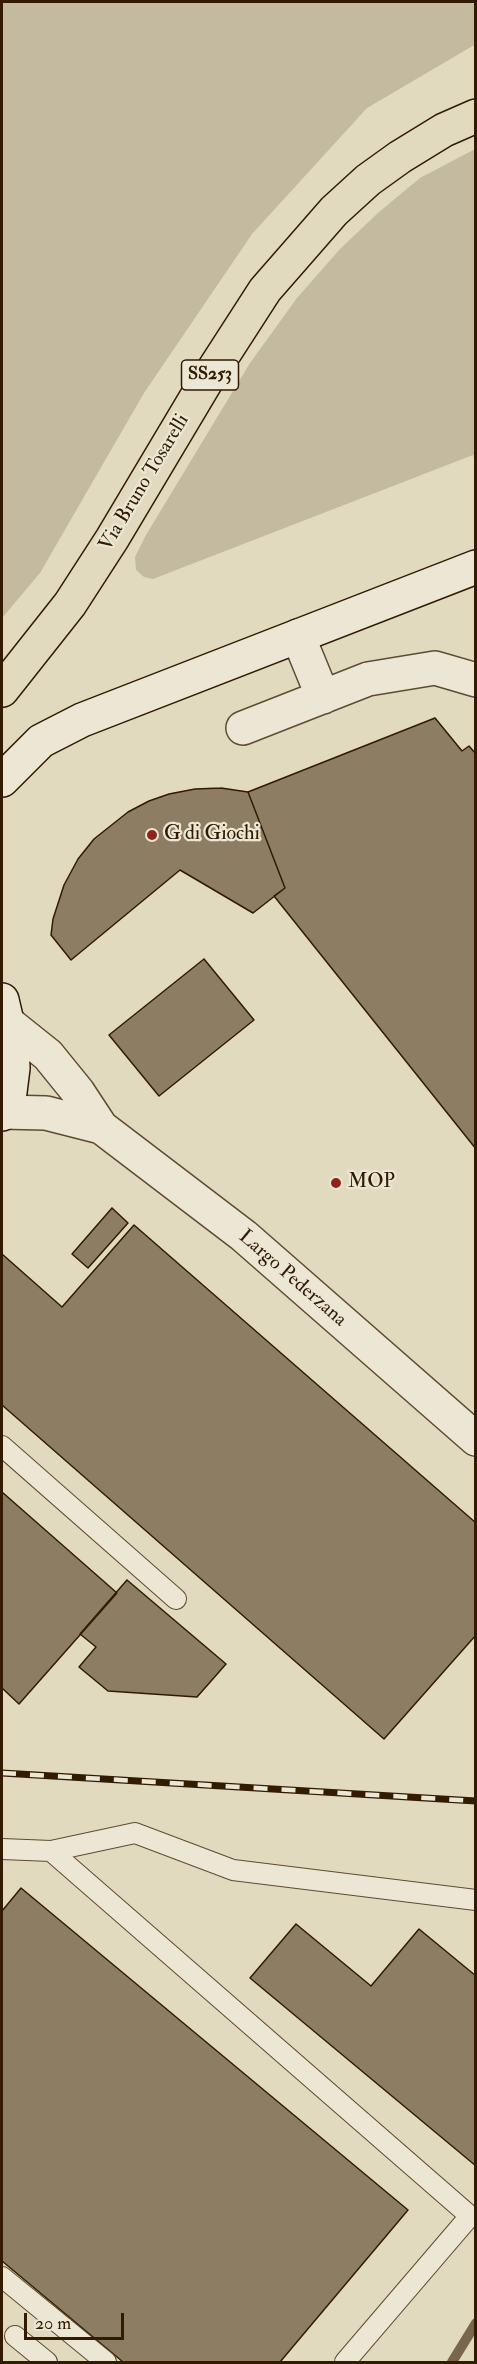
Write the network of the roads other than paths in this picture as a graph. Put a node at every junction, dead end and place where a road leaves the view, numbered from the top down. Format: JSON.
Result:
{"nodes":[{"id":1,"x":476,"y":116,"type":"edge"},
{"id":2,"x":476,"y":567,"type":"edge"},
{"id":3,"x":298,"y":636,"type":"junction"},
{"id":4,"x":476,"y":680,"type":"edge"},
{"id":5,"x":2,"y":690,"type":"edge"},
{"id":6,"x":322,"y":697,"type":"junction"},
{"id":7,"x":243,"y":728,"type":"dead end"},
{"id":8,"x":2,"y":780,"type":"edge"},
{"id":9,"x":5,"y":1012,"type":"edge"},
{"id":10,"x":2,"y":1113,"type":"edge"},
{"id":11,"x":101,"y":1127,"type":"junction"},
{"id":12,"x":476,"y":1439,"type":"edge"},
{"id":13,"x":2,"y":1446,"type":"edge"},
{"id":14,"x":176,"y":1599,"type":"dead end"},
{"id":15,"x":2,"y":1849,"type":"edge"},
{"id":16,"x":51,"y":1851,"type":"junction"},
{"id":17,"x":476,"y":1900,"type":"edge"},
{"id":18,"x":2,"y":2277,"type":"edge"},
{"id":19,"x":15,"y":2336,"type":"dead end"},
{"id":20,"x":47,"y":2362,"type":"edge"},
{"id":21,"x":106,"y":2362,"type":"edge"},
{"id":22,"x":345,"y":2362,"type":"edge"}],
"edges":[{"from":1,"to":5,"type":"main road","name":"Via Bruno Tosarelli","number":"SS253"},
{"from":2,"to":3,"type":"street"},
{"from":3,"to":6,"type":"street"},
{"from":3,"to":8,"type":"street"},
{"from":4,"to":6,"type":"street"},
{"from":6,"to":7,"type":"street"},
{"from":9,"to":10,"type":"street"},
{"from":9,"to":11,"type":"street","name":"Largo Pederzana"},
{"from":10,"to":11,"type":"street","name":"Largo Pederzana"},
{"from":11,"to":12,"type":"street","name":"Largo Pederzana"},
{"from":13,"to":14,"type":"lane"},
{"from":15,"to":16,"type":"lane"},
{"from":16,"to":17,"type":"lane"},
{"from":16,"to":22,"type":"lane"},
{"from":18,"to":21,"type":"lane"},
{"from":19,"to":20,"type":"lane"}]}
